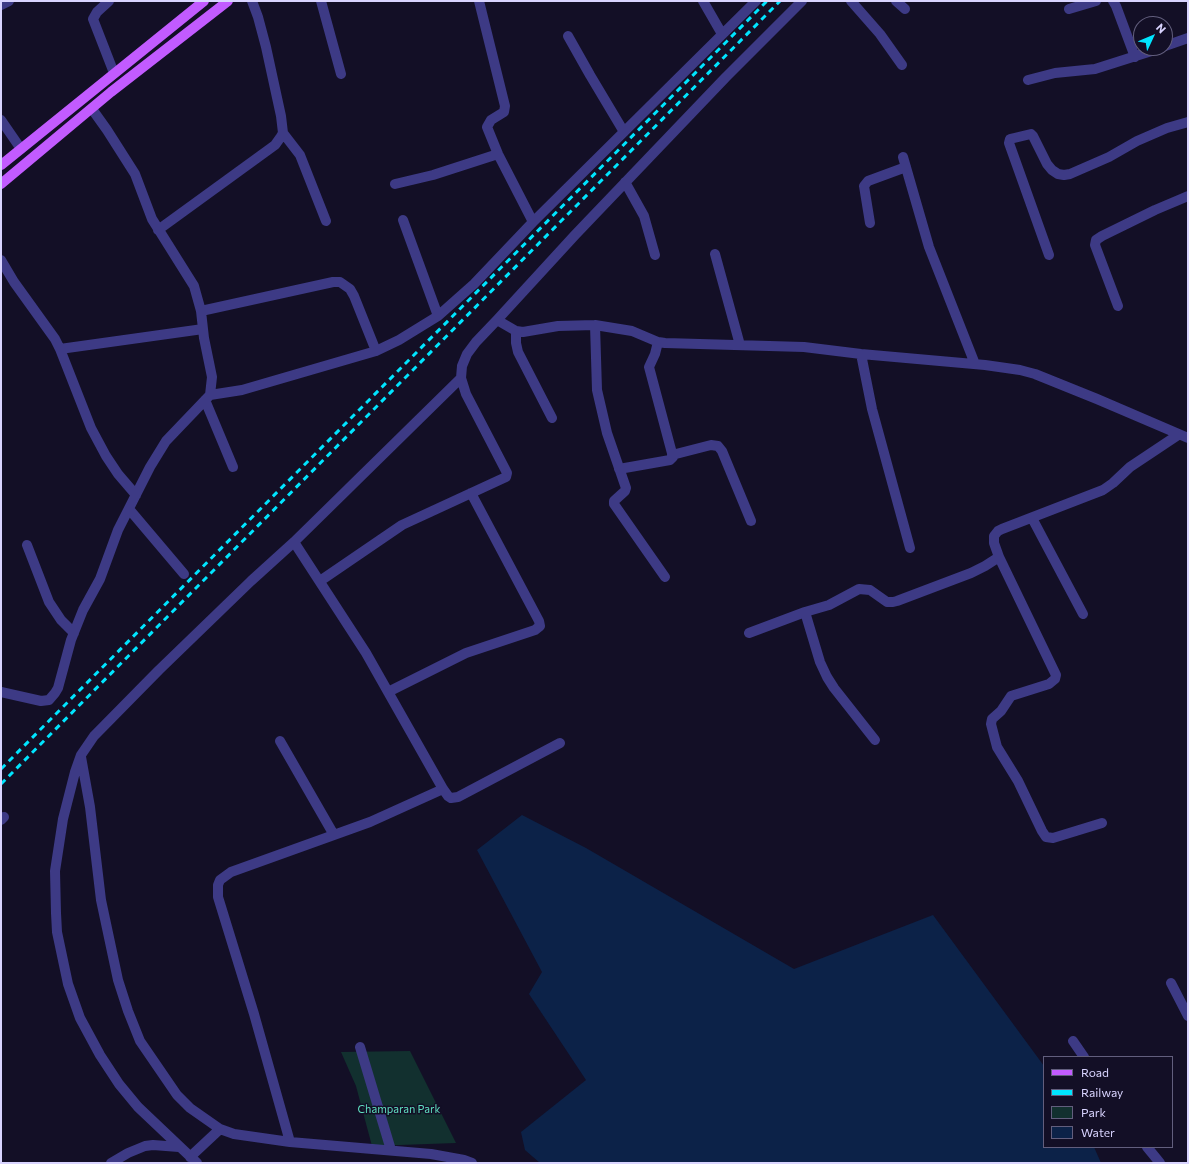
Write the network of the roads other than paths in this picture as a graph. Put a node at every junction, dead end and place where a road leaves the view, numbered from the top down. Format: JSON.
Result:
{"nodes":[{"id":1,"x":8,"y":1,"type":"edge"},
{"id":2,"x":108,"y":1,"type":"edge"},
{"id":3,"x":204,"y":1,"type":"edge"},
{"id":4,"x":228,"y":1,"type":"edge"},
{"id":5,"x":252,"y":1,"type":"edge"},
{"id":6,"x":321,"y":1,"type":"edge"},
{"id":7,"x":479,"y":1,"type":"edge"},
{"id":8,"x":703,"y":1,"type":"edge"},
{"id":9,"x":756,"y":1,"type":"edge"},
{"id":10,"x":802,"y":1,"type":"edge"},
{"id":11,"x":851,"y":1,"type":"edge"},
{"id":12,"x":896,"y":1,"type":"edge"},
{"id":13,"x":1096,"y":1,"type":"edge"},
{"id":14,"x":1113,"y":1,"type":"edge"},
{"id":15,"x":1,"y":4,"type":"edge"},
{"id":16,"x":905,"y":9,"type":"dead end"},
{"id":17,"x":1069,"y":9,"type":"dead end"},
{"id":18,"x":722,"y":34,"type":"junction"},
{"id":19,"x":568,"y":36,"type":"dead end"},
{"id":20,"x":1188,"y":38,"type":"edge"},
{"id":21,"x":1173,"y":43,"type":"edge"},
{"id":22,"x":1138,"y":56,"type":"edge"},
{"id":23,"x":1135,"y":57,"type":"junction"},
{"id":24,"x":902,"y":65,"type":"dead end"},
{"id":25,"x":114,"y":73,"type":"junction"},
{"id":26,"x":340,"y":74,"type":"dead end"},
{"id":27,"x":1028,"y":80,"type":"dead end"},
{"id":28,"x":92,"y":109,"type":"junction"},
{"id":29,"x":1,"y":120,"type":"edge"},
{"id":30,"x":1188,"y":122,"type":"edge"},
{"id":31,"x":624,"y":132,"type":"junction"},
{"id":32,"x":283,"y":133,"type":"junction"},
{"id":33,"x":21,"y":148,"type":"junction"},
{"id":34,"x":498,"y":154,"type":"junction"},
{"id":35,"x":1,"y":165,"type":"edge"},
{"id":36,"x":625,"y":182,"type":"junction"},
{"id":37,"x":1,"y":184,"type":"edge"},
{"id":38,"x":396,"y":184,"type":"dead end"},
{"id":39,"x":1188,"y":196,"type":"edge"},
{"id":40,"x":403,"y":220,"type":"dead end"},
{"id":41,"x":326,"y":221,"type":"dead end"},
{"id":42,"x":533,"y":222,"type":"junction"},
{"id":43,"x":870,"y":223,"type":"dead end"},
{"id":44,"x":158,"y":230,"type":"junction"},
{"id":45,"x":715,"y":254,"type":"dead end"},
{"id":46,"x":655,"y":255,"type":"dead end"},
{"id":47,"x":1049,"y":255,"type":"dead end"},
{"id":48,"x":1,"y":260,"type":"edge"},
{"id":49,"x":1118,"y":306,"type":"dead end"},
{"id":50,"x":201,"y":311,"type":"junction"},
{"id":51,"x":438,"y":316,"type":"junction"},
{"id":52,"x":498,"y":320,"type":"junction"},
{"id":53,"x":595,"y":325,"type":"junction"},
{"id":54,"x":203,"y":329,"type":"junction"},
{"id":55,"x":516,"y":331,"type":"junction"},
{"id":56,"x":658,"y":342,"type":"junction"},
{"id":57,"x":740,"y":345,"type":"junction"},
{"id":58,"x":60,"y":349,"type":"junction"},
{"id":59,"x":376,"y":351,"type":"junction"},
{"id":60,"x":861,"y":354,"type":"junction"},
{"id":61,"x":975,"y":364,"type":"junction"},
{"id":62,"x":461,"y":378,"type":"junction"},
{"id":63,"x":208,"y":397,"type":"junction"},
{"id":64,"x":552,"y":418,"type":"dead end"},
{"id":65,"x":1178,"y":435,"type":"junction"},
{"id":66,"x":1188,"y":438,"type":"edge"},
{"id":67,"x":672,"y":455,"type":"junction"},
{"id":68,"x":233,"y":467,"type":"dead end"},
{"id":69,"x":619,"y":469,"type":"junction"},
{"id":70,"x":471,"y":493,"type":"junction"},
{"id":71,"x":136,"y":495,"type":"junction"},
{"id":72,"x":129,"y":509,"type":"junction"},
{"id":73,"x":1032,"y":518,"type":"junction"},
{"id":74,"x":751,"y":521,"type":"dead end"},
{"id":75,"x":294,"y":542,"type":"junction"},
{"id":76,"x":27,"y":545,"type":"dead end"},
{"id":77,"x":910,"y":548,"type":"dead end"},
{"id":78,"x":999,"y":557,"type":"junction"},
{"id":79,"x":184,"y":574,"type":"dead end"},
{"id":80,"x":664,"y":577,"type":"dead end"},
{"id":81,"x":320,"y":581,"type":"junction"},
{"id":82,"x":805,"y":612,"type":"junction"},
{"id":83,"x":1083,"y":614,"type":"dead end"},
{"id":84,"x":74,"y":633,"type":"junction"},
{"id":85,"x":750,"y":633,"type":"dead end"},
{"id":86,"x":1,"y":692,"type":"edge"},
{"id":87,"x":388,"y":692,"type":"junction"},
{"id":88,"x":875,"y":740,"type":"dead end"},
{"id":89,"x":280,"y":741,"type":"dead end"},
{"id":90,"x":560,"y":743,"type":"dead end"},
{"id":91,"x":81,"y":755,"type":"junction"},
{"id":92,"x":443,"y":789,"type":"junction"},
{"id":93,"x":1102,"y":823,"type":"dead end"},
{"id":94,"x":334,"y":835,"type":"junction"},
{"id":95,"x":1171,"y":983,"type":"dead end"},
{"id":96,"x":1188,"y":1016,"type":"edge"},
{"id":97,"x":1073,"y":1041,"type":"dead end"},
{"id":98,"x":360,"y":1047,"type":"dead end"},
{"id":99,"x":1083,"y":1056,"type":"edge"},
{"id":100,"x":220,"y":1129,"type":"junction"},
{"id":101,"x":290,"y":1142,"type":"junction"},
{"id":102,"x":179,"y":1147,"type":"junction"},
{"id":103,"x":1149,"y":1148,"type":"edge"},
{"id":104,"x":391,"y":1150,"type":"junction"},
{"id":105,"x":194,"y":1160,"type":"edge"},
{"id":106,"x":465,"y":1162,"type":"edge"},
{"id":107,"x":111,"y":1163,"type":"edge"},
{"id":108,"x":1160,"y":1163,"type":"edge"}],
"edges":[{"from":1,"to":15,"type":"street"},
{"from":2,"to":25,"type":"street"},
{"from":3,"to":25,"type":"main road"},
{"from":4,"to":28,"type":"main road"},
{"from":5,"to":32,"type":"street"},
{"from":6,"to":26,"type":"street"},
{"from":7,"to":34,"type":"street"},
{"from":8,"to":18,"type":"street"},
{"from":9,"to":18,"type":"street"},
{"from":10,"to":36,"type":"street"},
{"from":11,"to":24,"type":"street"},
{"from":12,"to":16,"type":"street"},
{"from":13,"to":17,"type":"street"},
{"from":14,"to":23,"type":"street"},
{"from":18,"to":31,"type":"street"},
{"from":19,"to":31,"type":"street"},
{"from":20,"to":21,"type":"street"},
{"from":22,"to":23,"type":"street"},
{"from":23,"to":27,"type":"street"},
{"from":25,"to":33,"type":"main road"},
{"from":28,"to":37,"type":"main road"},
{"from":28,"to":44,"type":"street"},
{"from":29,"to":33,"type":"street"},
{"from":30,"to":47,"type":"street"},
{"from":31,"to":42,"type":"street"},
{"from":32,"to":41,"type":"street"},
{"from":32,"to":44,"type":"street"},
{"from":33,"to":35,"type":"main road"},
{"from":34,"to":38,"type":"street"},
{"from":34,"to":42,"type":"street"},
{"from":36,"to":46,"type":"street"},
{"from":36,"to":52,"type":"street"},
{"from":39,"to":49,"type":"street"},
{"from":40,"to":51,"type":"street"},
{"from":42,"to":51,"type":"street"},
{"from":43,"to":61,"type":"street"},
{"from":44,"to":50,"type":"street"},
{"from":45,"to":57,"type":"street"},
{"from":48,"to":58,"type":"street"},
{"from":50,"to":54,"type":"street"},
{"from":50,"to":59,"type":"street"},
{"from":51,"to":59,"type":"street"},
{"from":52,"to":55,"type":"street"},
{"from":52,"to":62,"type":"street"},
{"from":53,"to":55,"type":"street"},
{"from":53,"to":56,"type":"street"},
{"from":53,"to":69,"type":"street"},
{"from":54,"to":58,"type":"street"},
{"from":54,"to":63,"type":"street"},
{"from":55,"to":64,"type":"street"},
{"from":56,"to":57,"type":"street"},
{"from":56,"to":67,"type":"street"},
{"from":57,"to":60,"type":"street"},
{"from":58,"to":71,"type":"street"},
{"from":59,"to":63,"type":"street"},
{"from":60,"to":61,"type":"street"},
{"from":60,"to":77,"type":"street"},
{"from":61,"to":65,"type":"street"},
{"from":62,"to":70,"type":"street"},
{"from":62,"to":75,"type":"street"},
{"from":63,"to":68,"type":"street"},
{"from":63,"to":71,"type":"street"},
{"from":65,"to":66,"type":"street"},
{"from":65,"to":73,"type":"street"},
{"from":67,"to":69,"type":"street"},
{"from":67,"to":74,"type":"street"},
{"from":69,"to":80,"type":"street"},
{"from":70,"to":81,"type":"street"},
{"from":70,"to":87,"type":"street"},
{"from":71,"to":72,"type":"street"},
{"from":72,"to":79,"type":"street"},
{"from":72,"to":84,"type":"street"},
{"from":73,"to":78,"type":"street"},
{"from":73,"to":83,"type":"street"},
{"from":75,"to":81,"type":"street"},
{"from":75,"to":91,"type":"street"},
{"from":76,"to":84,"type":"street"},
{"from":78,"to":82,"type":"street"},
{"from":78,"to":93,"type":"street"},
{"from":81,"to":87,"type":"street"},
{"from":82,"to":85,"type":"street"},
{"from":82,"to":88,"type":"street"},
{"from":84,"to":86,"type":"street"},
{"from":87,"to":92,"type":"street"},
{"from":89,"to":94,"type":"street"},
{"from":90,"to":92,"type":"street"},
{"from":91,"to":100,"type":"street"},
{"from":91,"to":102,"type":"street"},
{"from":92,"to":94,"type":"street"},
{"from":94,"to":101,"type":"street"},
{"from":95,"to":96,"type":"street"},
{"from":97,"to":99,"type":"street"},
{"from":98,"to":104,"type":"street"},
{"from":100,"to":101,"type":"street"},
{"from":100,"to":105,"type":"street"},
{"from":101,"to":104,"type":"street"},
{"from":102,"to":105,"type":"street"},
{"from":102,"to":107,"type":"street"},
{"from":103,"to":108,"type":"street"},
{"from":104,"to":106,"type":"street"}]}
